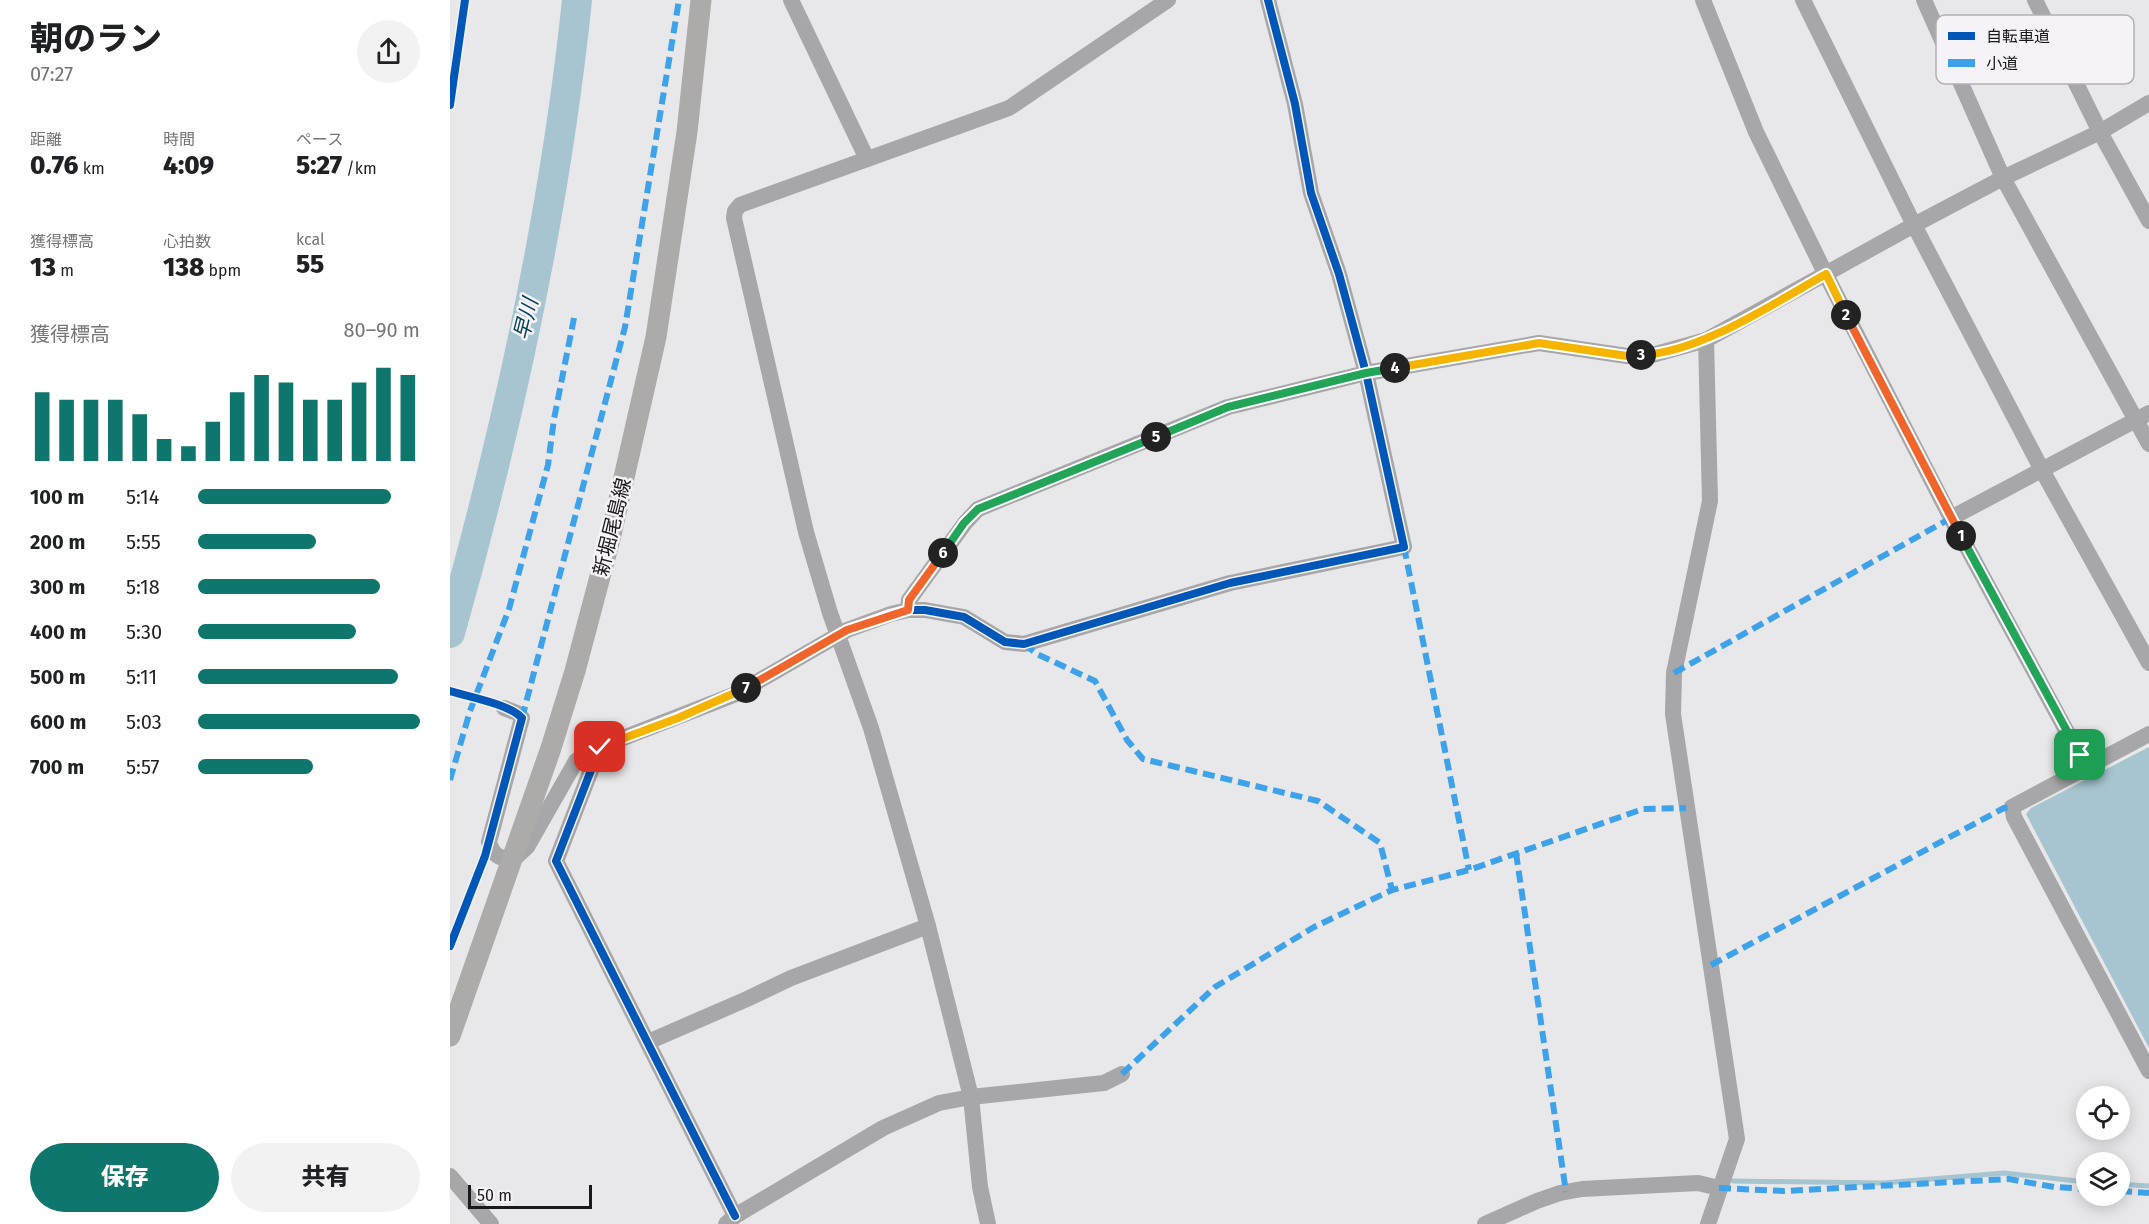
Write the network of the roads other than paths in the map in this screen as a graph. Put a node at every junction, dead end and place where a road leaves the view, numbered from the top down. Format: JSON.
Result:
{"nodes":[{"id":1,"x":701,"y":0,"type":"edge"},
{"id":2,"x":791,"y":0,"type":"edge"},
{"id":3,"x":1168,"y":0,"type":"edge"},
{"id":4,"x":1268,"y":0,"type":"edge"},
{"id":5,"x":1703,"y":0,"type":"edge"},
{"id":6,"x":1803,"y":0,"type":"edge"},
{"id":7,"x":1924,"y":0,"type":"edge"},
{"id":8,"x":2035,"y":0,"type":"edge"},
{"id":9,"x":2042,"y":15,"type":"edge"},
{"id":10,"x":1936,"y":27,"type":"edge"},
{"id":11,"x":1962,"y":84,"type":"edge"},
{"id":12,"x":2076,"y":84,"type":"edge"},
{"id":13,"x":2149,"y":103,"type":"edge"},
{"id":14,"x":2100,"y":132,"type":"junction"},
{"id":15,"x":867,"y":159,"type":"junction"},
{"id":16,"x":2004,"y":178,"type":"junction"},
{"id":17,"x":2149,"y":221,"type":"edge"},
{"id":18,"x":1914,"y":225,"type":"junction"},
{"id":19,"x":1826,"y":274,"type":"junction"},
{"id":20,"x":1706,"y":340,"type":"junction"},
{"id":21,"x":1366,"y":373,"type":"junction"},
{"id":22,"x":2142,"y":416,"type":"edge"},
{"id":23,"x":2149,"y":444,"type":"edge"},
{"id":24,"x":2042,"y":470,"type":"junction"},
{"id":25,"x":1951,"y":518,"type":"junction"},
{"id":26,"x":908,"y":610,"type":"junction"},
{"id":27,"x":839,"y":636,"type":"junction"},
{"id":28,"x":2149,"y":663,"type":"edge"},
{"id":29,"x":504,"y":708,"type":"dead end"},
{"id":30,"x":2149,"y":734,"type":"edge"},
{"id":31,"x":600,"y":747,"type":"junction"},
{"id":32,"x":2086,"y":767,"type":"junction"},
{"id":33,"x":513,"y":860,"type":"junction"},
{"id":34,"x":928,"y":926,"type":"junction"},
{"id":35,"x":450,"y":1036,"type":"edge"},
{"id":36,"x":648,"y":1042,"type":"junction"},
{"id":37,"x":2149,"y":1071,"type":"edge"},
{"id":38,"x":1122,"y":1074,"type":"dead end"},
{"id":39,"x":971,"y":1097,"type":"junction"},
{"id":40,"x":450,"y":1176,"type":"edge"},
{"id":41,"x":1719,"y":1188,"type":"junction"},
{"id":42,"x":730,"y":1220,"type":"edge"},
{"id":43,"x":491,"y":1224,"type":"edge"},
{"id":44,"x":988,"y":1224,"type":"edge"},
{"id":45,"x":1485,"y":1224,"type":"edge"},
{"id":46,"x":1708,"y":1224,"type":"edge"}],
"edges":[{"from":1,"to":33,"type":"main road","name":"新堀尾島線"},
{"from":2,"to":15,"type":"street"},
{"from":3,"to":15,"type":"street"},
{"from":4,"to":21,"type":"street"},
{"from":5,"to":19,"type":"street"},
{"from":6,"to":18,"type":"street"},
{"from":7,"to":10,"type":"street"},
{"from":8,"to":9,"type":"street"},
{"from":11,"to":16,"type":"street"},
{"from":12,"to":14,"type":"street"},
{"from":13,"to":14,"type":"street"},
{"from":14,"to":16,"type":"street"},
{"from":14,"to":17,"type":"street"},
{"from":15,"to":27,"type":"street"},
{"from":16,"to":18,"type":"street"},
{"from":16,"to":22,"type":"street"},
{"from":18,"to":19,"type":"street"},
{"from":18,"to":24,"type":"street"},
{"from":19,"to":20,"type":"street"},
{"from":19,"to":25,"type":"street"},
{"from":20,"to":21,"type":"street"},
{"from":20,"to":41,"type":"street"},
{"from":21,"to":26,"type":"street"},
{"from":21,"to":26,"type":"street"},
{"from":22,"to":23,"type":"street"},
{"from":22,"to":24,"type":"street"},
{"from":24,"to":25,"type":"street"},
{"from":24,"to":28,"type":"street"},
{"from":25,"to":32,"type":"street"},
{"from":26,"to":27,"type":"street"},
{"from":27,"to":31,"type":"street"},
{"from":27,"to":34,"type":"street"},
{"from":29,"to":33,"type":"street"},
{"from":30,"to":32,"type":"street"},
{"from":31,"to":33,"type":"street"},
{"from":31,"to":36,"type":"street"},
{"from":32,"to":37,"type":"street"},
{"from":33,"to":35,"type":"main road","name":"新堀尾島線"},
{"from":34,"to":36,"type":"street"},
{"from":34,"to":39,"type":"street"},
{"from":36,"to":42,"type":"street"},
{"from":38,"to":39,"type":"street"},
{"from":39,"to":42,"type":"street"},
{"from":39,"to":44,"type":"street"},
{"from":40,"to":43,"type":"street"},
{"from":41,"to":45,"type":"street"},
{"from":41,"to":46,"type":"street"}]}
